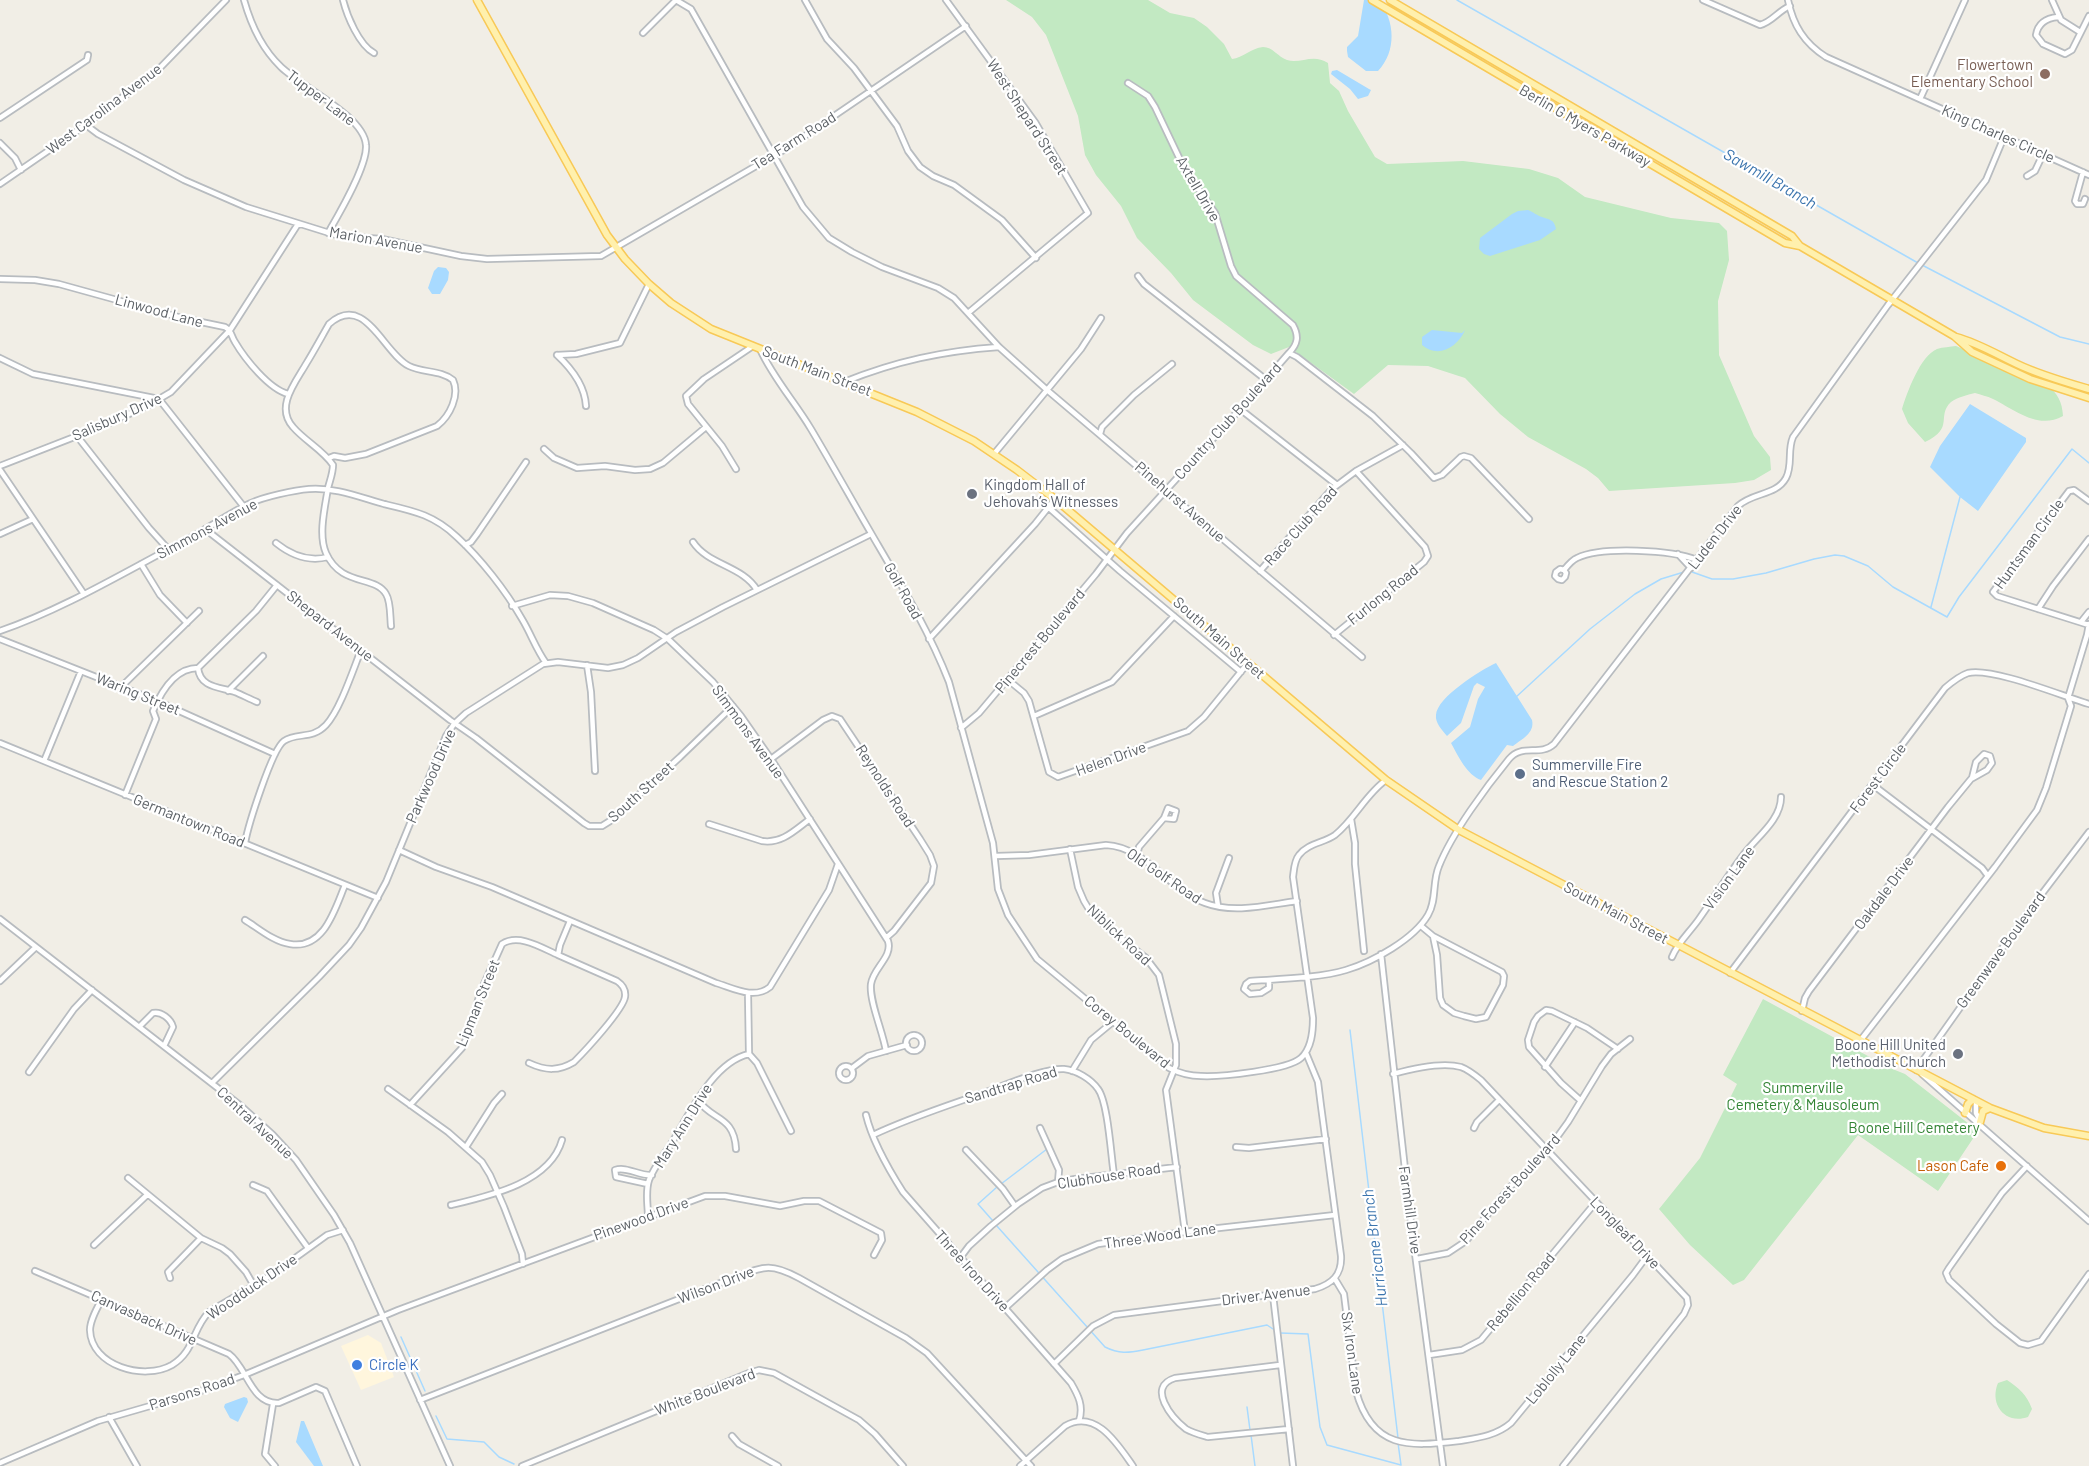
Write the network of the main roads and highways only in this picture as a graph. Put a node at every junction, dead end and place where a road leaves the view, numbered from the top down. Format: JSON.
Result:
{"nodes":[{"id":1,"x":477,"y":0,"type":"edge"},
{"id":2,"x":1372,"y":0,"type":"edge"},
{"id":3,"x":1390,"y":0,"type":"edge"},
{"id":4,"x":1453,"y":37,"type":"junction"},
{"id":5,"x":1448,"y":46,"type":"junction"},
{"id":6,"x":1800,"y":246,"type":"junction"},
{"id":7,"x":1954,"y":336,"type":"junction"},
{"id":8,"x":2089,"y":389,"type":"edge"},
{"id":9,"x":2089,"y":398,"type":"edge"},
{"id":10,"x":1974,"y":1100,"type":"junction"},
{"id":11,"x":1990,"y":1108,"type":"junction"},
{"id":12,"x":1965,"y":1113,"type":"road end"},
{"id":13,"x":1980,"y":1122,"type":"road end"},
{"id":14,"x":2089,"y":1136,"type":"edge"}],
"edges":[{"from":1,"to":10,"type":"main road","name":"South Main Street"},
{"from":2,"to":5,"type":"main road","name":"Berlin G Myers Parkway"},
{"from":3,"to":4,"type":"main road","name":"Berlin G Myers Parkway"},
{"from":4,"to":5,"type":"main road"},
{"from":4,"to":6,"type":"main road","name":"Berlin G Myers Parkway"},
{"from":5,"to":6,"type":"main road","name":"Berlin G Myers Parkway"},
{"from":6,"to":7,"type":"main road","name":"Berlin G Myers Parkway"},
{"from":7,"to":8,"type":"main road","name":"Berlin G Myers Parkway"},
{"from":7,"to":9,"type":"main road","name":"Berlin G Myers Parkway"},
{"from":10,"to":11,"type":"main road","name":"South Main Street"},
{"from":10,"to":12,"type":"main road"},
{"from":11,"to":13,"type":"main road"},
{"from":11,"to":14,"type":"main road","name":"South Main Street"}]}
